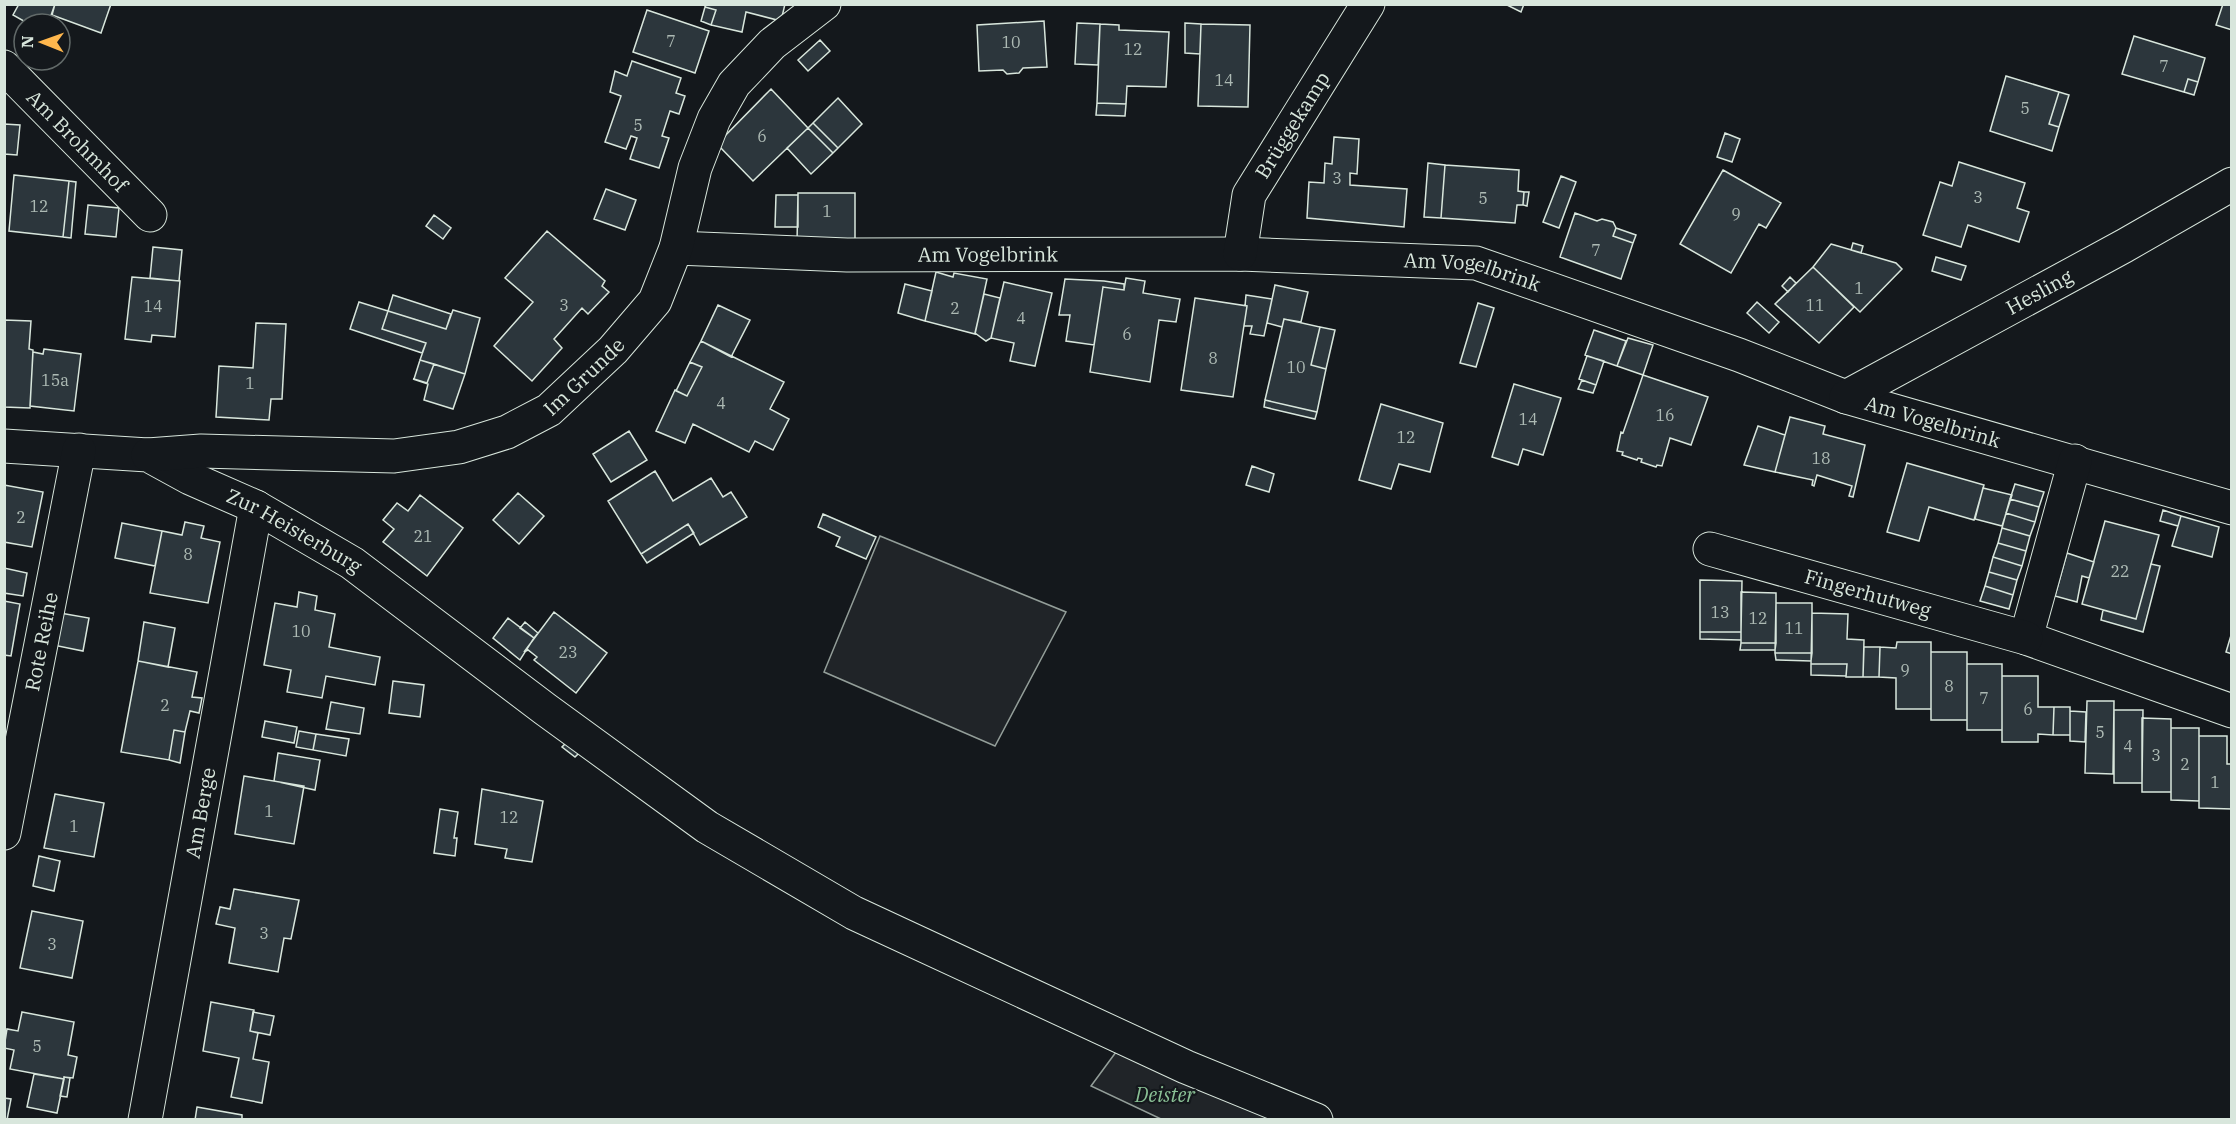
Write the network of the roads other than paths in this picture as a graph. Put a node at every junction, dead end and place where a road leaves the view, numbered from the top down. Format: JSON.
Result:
{"nodes":[{"id":1,"x":824,"y":4,"type":"edge"},
{"id":2,"x":1368,"y":4,"type":"edge"},
{"id":3,"x":4,"y":67,"type":"edge"},
{"id":4,"x":2232,"y":184,"type":"edge"},
{"id":5,"x":150,"y":215,"type":"dead end"},
{"id":6,"x":676,"y":248,"type":"junction"},
{"id":7,"x":1240,"y":254,"type":"junction"},
{"id":8,"x":1846,"y":397,"type":"junction"},
{"id":9,"x":4,"y":446,"type":"edge"},
{"id":10,"x":79,"y":450,"type":"junction"},
{"id":11,"x":148,"y":456,"type":"junction"},
{"id":12,"x":2075,"y":461,"type":"junction"},
{"id":13,"x":255,"y":507,"type":"junction"},
{"id":14,"x":2232,"y":508,"type":"edge"},
{"id":15,"x":1710,"y":549,"type":"dead end"},
{"id":16,"x":2025,"y":638,"type":"junction"},
{"id":17,"x":2232,"y":711,"type":"edge"},
{"id":18,"x":4,"y":833,"type":"edge"},
{"id":19,"x":145,"y":1119,"type":"edge"},
{"id":20,"x":1316,"y":1119,"type":"edge"}],
"edges":[{"from":1,"to":6,"type":"street","name":"Im Grunde"},
{"from":2,"to":7,"type":"street","name":"Brüggekamp"},
{"from":3,"to":5,"type":"street","name":"Am Brohmhof"},
{"from":4,"to":8,"type":"street","name":"Hesling"},
{"from":6,"to":7,"type":"street","name":"Am Vogelbrink"},
{"from":6,"to":11,"type":"street","name":"Im Grunde"},
{"from":7,"to":8,"type":"street","name":"Am Vogelbrink"},
{"from":8,"to":12,"type":"street","name":"Am Vogelbrink"},
{"from":9,"to":10,"type":"street","name":"Zur Heisterburg"},
{"from":10,"to":11,"type":"street","name":"Zur Heisterburg"},
{"from":10,"to":18,"type":"street","name":"Rote Reihe"},
{"from":11,"to":13,"type":"street","name":"Zur Heisterburg"},
{"from":12,"to":14,"type":"street","name":"Am Vogelbrink"},
{"from":12,"to":16,"type":"street"},
{"from":13,"to":19,"type":"street","name":"Am Berge"},
{"from":13,"to":20,"type":"street","name":"Zur Heisterburg"},
{"from":15,"to":16,"type":"street","name":"Fingerhutweg"},
{"from":16,"to":17,"type":"street","name":"Fingerhutweg"}]}
